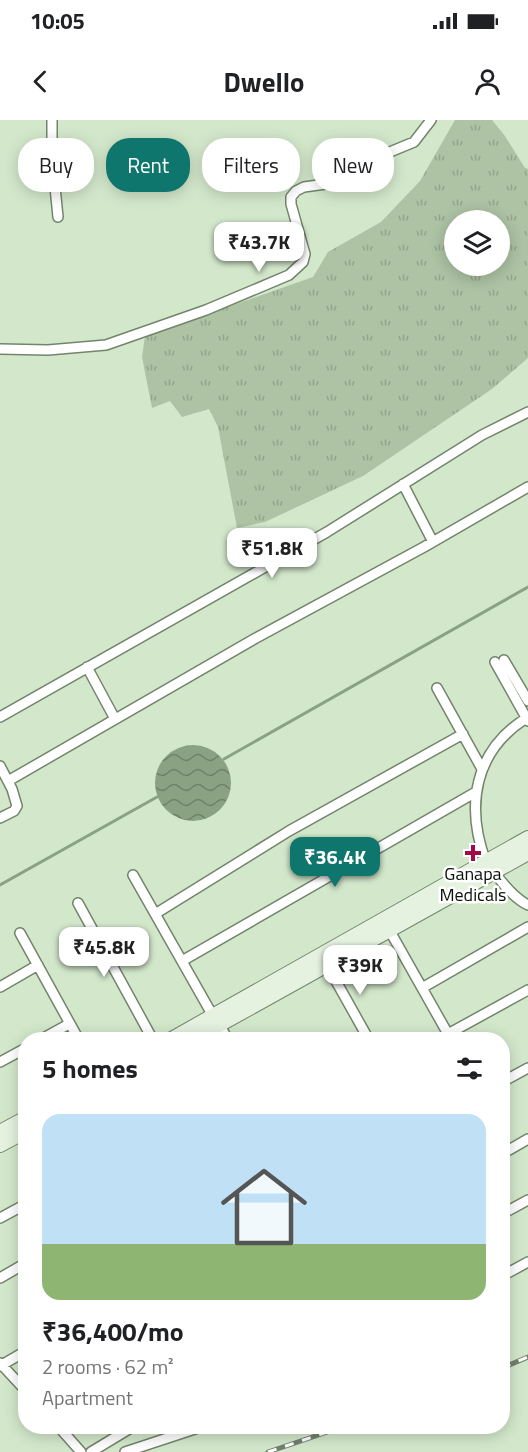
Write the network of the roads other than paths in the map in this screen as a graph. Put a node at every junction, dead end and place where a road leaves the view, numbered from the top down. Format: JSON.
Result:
{"nodes":[{"id":1,"x":52,"y":120,"type":"edge"},
{"id":2,"x":430,"y":120,"type":"edge"},
{"id":3,"x":58,"y":217,"type":"dead end"},
{"id":4,"x":0,"y":349,"type":"edge"},
{"id":5,"x":528,"y":412,"type":"edge"},
{"id":6,"x":403,"y":484,"type":"junction"},
{"id":7,"x":528,"y":487,"type":"edge"},
{"id":8,"x":433,"y":542,"type":"junction"},
{"id":9,"x":87,"y":667,"type":"junction"},
{"id":10,"x":437,"y":688,"type":"dead end"},
{"id":11,"x":528,"y":701,"type":"edge"},
{"id":12,"x":0,"y":717,"type":"edge"},
{"id":13,"x":115,"y":719,"type":"junction"},
{"id":14,"x":527,"y":719,"type":"edge"},
{"id":15,"x":463,"y":734,"type":"junction"},
{"id":16,"x":0,"y":766,"type":"edge"},
{"id":17,"x":482,"y":769,"type":"junction"},
{"id":18,"x":8,"y":781,"type":"junction"},
{"id":19,"x":476,"y":792,"type":"junction"},
{"id":20,"x":0,"y":818,"type":"edge"},
{"id":21,"x":528,"y":838,"type":"edge"},
{"id":22,"x":528,"y":853,"type":"edge"},
{"id":23,"x":490,"y":867,"type":"junction"},
{"id":24,"x":133,"y":875,"type":"dead end"},
{"id":25,"x":78,"y":903,"type":"dead end"},
{"id":26,"x":528,"y":905,"type":"edge"},
{"id":27,"x":155,"y":914,"type":"junction"},
{"id":28,"x":387,"y":925,"type":"junction"},
{"id":29,"x":528,"y":927,"type":"edge"},
{"id":30,"x":20,"y":933,"type":"dead end"},
{"id":31,"x":182,"y":961,"type":"junction"},
{"id":32,"x":38,"y":965,"type":"junction"},
{"id":33,"x":327,"y":965,"type":"junction"},
{"id":34,"x":0,"y":987,"type":"edge"},
{"id":35,"x":422,"y":988,"type":"junction"},
{"id":36,"x":528,"y":990,"type":"edge"},
{"id":37,"x":216,"y":1020,"type":"junction"},
{"id":38,"x":69,"y":1024,"type":"junction"},
{"id":39,"x":54,"y":1032,"type":"edge"},
{"id":40,"x":74,"y":1032,"type":"edge"},
{"id":41,"x":149,"y":1032,"type":"edge"},
{"id":42,"x":188,"y":1032,"type":"edge"},
{"id":43,"x":202,"y":1032,"type":"edge"},
{"id":44,"x":223,"y":1032,"type":"edge"},
{"id":45,"x":365,"y":1032,"type":"edge"},
{"id":46,"x":447,"y":1032,"type":"edge"},
{"id":47,"x":452,"y":1032,"type":"edge"},
{"id":48,"x":18,"y":1052,"type":"edge"},
{"id":49,"x":0,"y":1062,"type":"edge"},
{"id":50,"x":528,"y":1068,"type":"edge"},
{"id":51,"x":510,"y":1078,"type":"edge"},
{"id":52,"x":18,"y":1122,"type":"edge"},
{"id":53,"x":0,"y":1132,"type":"edge"},
{"id":54,"x":18,"y":1135,"type":"edge"},
{"id":55,"x":528,"y":1139,"type":"edge"},
{"id":56,"x":0,"y":1145,"type":"edge"},
{"id":57,"x":510,"y":1149,"type":"edge"},
{"id":58,"x":528,"y":1200,"type":"edge"},
{"id":59,"x":18,"y":1208,"type":"edge"},
{"id":60,"x":510,"y":1210,"type":"edge"},
{"id":61,"x":0,"y":1218,"type":"edge"},
{"id":62,"x":528,"y":1262,"type":"edge"},
{"id":63,"x":18,"y":1268,"type":"edge"},
{"id":64,"x":510,"y":1272,"type":"edge"},
{"id":65,"x":0,"y":1278,"type":"edge"},
{"id":66,"x":18,"y":1355,"type":"edge"},
{"id":67,"x":1,"y":1364,"type":"edge"},
{"id":68,"x":18,"y":1382,"type":"edge"},
{"id":69,"x":65,"y":1434,"type":"edge"},
{"id":70,"x":121,"y":1434,"type":"edge"},
{"id":71,"x":180,"y":1434,"type":"edge"},
{"id":72,"x":81,"y":1452,"type":"edge"},
{"id":73,"x":91,"y":1452,"type":"edge"},
{"id":74,"x":125,"y":1452,"type":"edge"}],
"edges":[{"from":1,"to":3,"type":"street"},
{"from":2,"to":4,"type":"street"},
{"from":5,"to":6,"type":"street"},
{"from":6,"to":8,"type":"street"},
{"from":6,"to":9,"type":"street"},
{"from":7,"to":8,"type":"street"},
{"from":8,"to":13,"type":"street"},
{"from":9,"to":12,"type":"street"},
{"from":9,"to":13,"type":"street"},
{"from":10,"to":15,"type":"street"},
{"from":11,"to":14,"type":"street"},
{"from":13,"to":18,"type":"street"},
{"from":14,"to":17,"type":"street"},
{"from":15,"to":17,"type":"street"},
{"from":15,"to":27,"type":"street"},
{"from":16,"to":18,"type":"street"},
{"from":17,"to":19,"type":"street"},
{"from":18,"to":20,"type":"street"},
{"from":19,"to":23,"type":"street"},
{"from":19,"to":31,"type":"street"},
{"from":21,"to":23,"type":"street"},
{"from":22,"to":23,"type":"street"},
{"from":23,"to":26,"type":"street"},
{"from":23,"to":28,"type":"street"},
{"from":24,"to":27,"type":"street"},
{"from":25,"to":41,"type":"street"},
{"from":27,"to":31,"type":"street"},
{"from":28,"to":33,"type":"street"},
{"from":28,"to":35,"type":"street"},
{"from":28,"to":37,"type":"street"},
{"from":29,"to":35,"type":"street"},
{"from":30,"to":32,"type":"street"},
{"from":31,"to":37,"type":"street"},
{"from":32,"to":34,"type":"street"},
{"from":32,"to":38,"type":"street"},
{"from":33,"to":37,"type":"street"},
{"from":33,"to":45,"type":"street"},
{"from":35,"to":46,"type":"street"},
{"from":36,"to":47,"type":"street"},
{"from":37,"to":42,"type":"street"},
{"from":37,"to":43,"type":"street"},
{"from":37,"to":44,"type":"street"},
{"from":38,"to":39,"type":"street"},
{"from":38,"to":40,"type":"street"},
{"from":48,"to":49,"type":"street"},
{"from":50,"to":51,"type":"street"},
{"from":52,"to":53,"type":"street"},
{"from":54,"to":56,"type":"street"},
{"from":55,"to":57,"type":"street"},
{"from":58,"to":60,"type":"street"},
{"from":59,"to":61,"type":"street"},
{"from":62,"to":64,"type":"street"},
{"from":63,"to":65,"type":"street"},
{"from":66,"to":67,"type":"street"},
{"from":67,"to":68,"type":"street"},
{"from":69,"to":72,"type":"street"},
{"from":70,"to":73,"type":"street"},
{"from":71,"to":74,"type":"street"}]}
